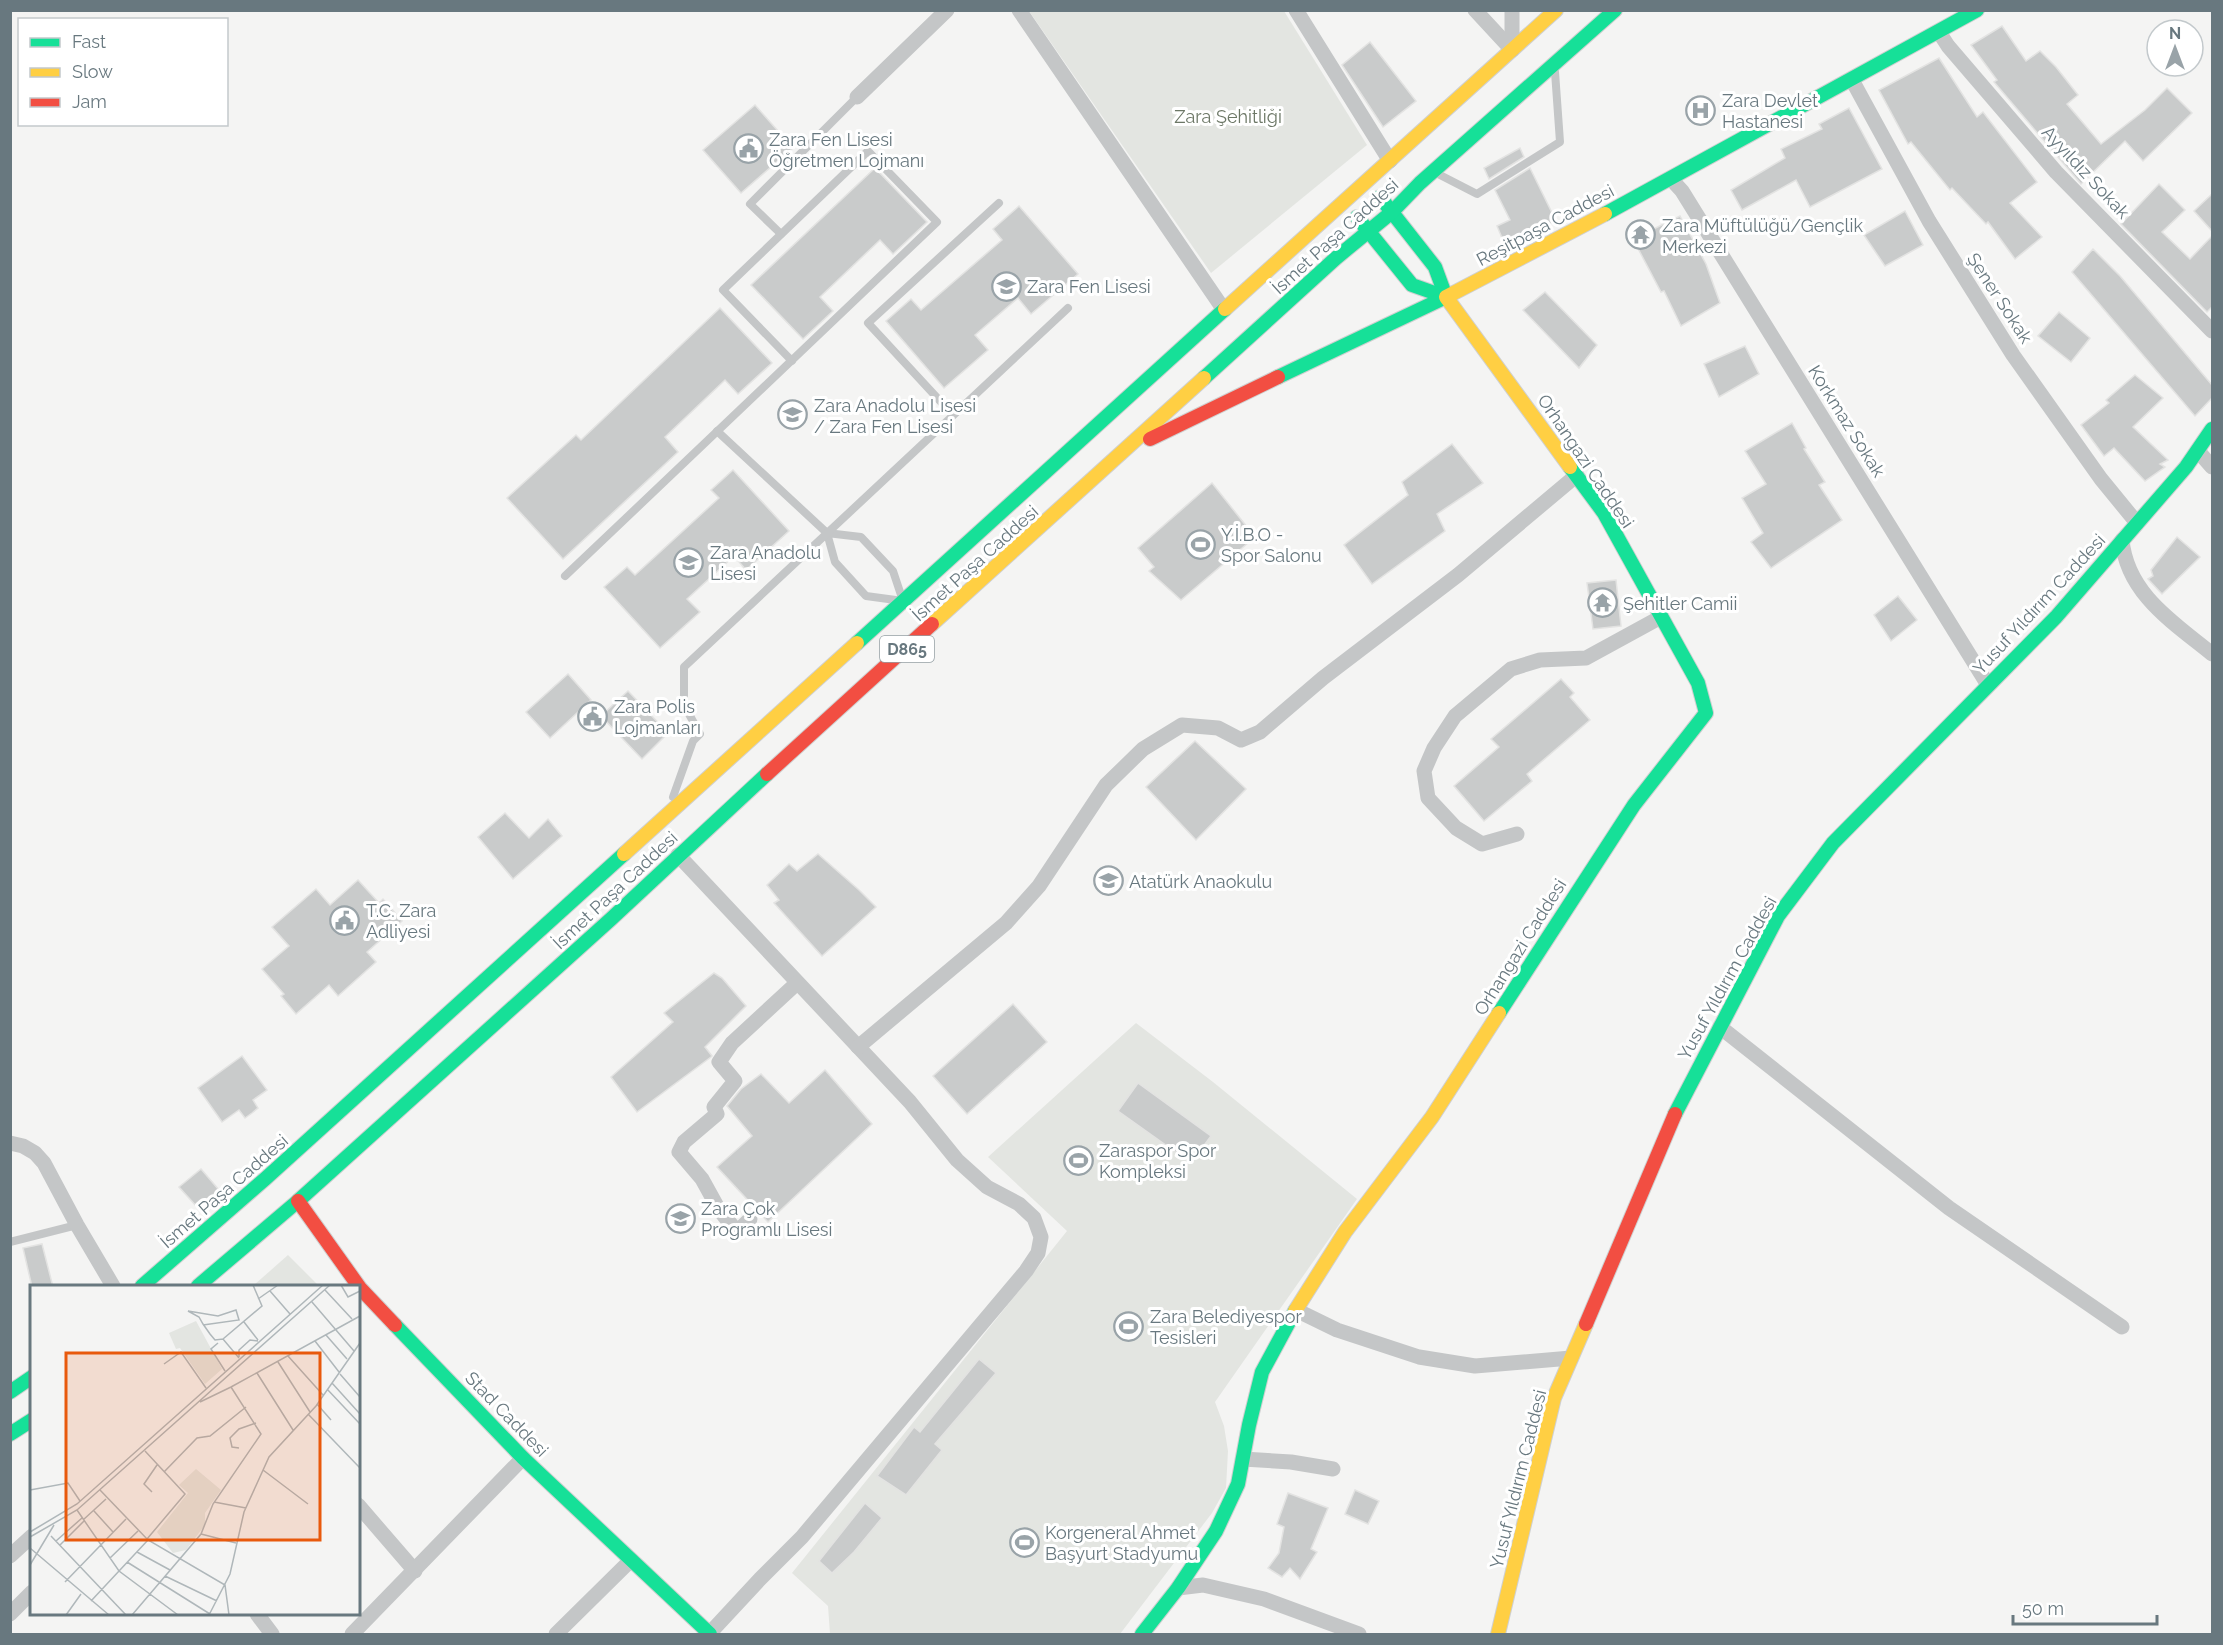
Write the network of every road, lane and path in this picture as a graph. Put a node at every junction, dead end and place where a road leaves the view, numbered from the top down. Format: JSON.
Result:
{"nodes":[{"id":1,"x":946,"y":10,"type":"edge"},
{"id":2,"x":1019,"y":10,"type":"edge"},
{"id":3,"x":1296,"y":10,"type":"edge"},
{"id":4,"x":1475,"y":10,"type":"edge"},
{"id":5,"x":1512,"y":10,"type":"edge"},
{"id":6,"x":1556,"y":10,"type":"edge"},
{"id":7,"x":1615,"y":10,"type":"edge"},
{"id":8,"x":1977,"y":10,"type":"edge"},
{"id":9,"x":1939,"y":32,"type":"junction"},
{"id":10,"x":1512,"y":50,"type":"junction"},
{"id":11,"x":1555,"y":64,"type":"junction"},
{"id":12,"x":1852,"y":80,"type":"junction"},
{"id":13,"x":857,"y":97,"type":"joint"},
{"id":14,"x":1390,"y":160,"type":"junction"},
{"id":15,"x":1434,"y":171,"type":"junction"},
{"id":16,"x":1671,"y":179,"type":"junction"},
{"id":17,"x":1367,"y":181,"type":"junction"},
{"id":18,"x":1344,"y":201,"type":"junction"},
{"id":19,"x":999,"y":203,"type":"dead end"},
{"id":20,"x":1392,"y":212,"type":"junction"},
{"id":21,"x":1368,"y":231,"type":"junction"},
{"id":22,"x":781,"y":234,"type":"junction"},
{"id":23,"x":1446,"y":297,"type":"junction"},
{"id":24,"x":1068,"y":308,"type":"dead end"},
{"id":25,"x":1224,"y":310,"type":"junction"},
{"id":26,"x":2212,"y":331,"type":"edge"},
{"id":27,"x":792,"y":361,"type":"junction"},
{"id":28,"x":953,"y":415,"type":"junction"},
{"id":29,"x":2212,"y":429,"type":"edge"},
{"id":30,"x":717,"y":431,"type":"junction"},
{"id":31,"x":2198,"y":451,"type":"junction"},
{"id":32,"x":1121,"y":453,"type":"junction"},
{"id":33,"x":2212,"y":467,"type":"edge"},
{"id":34,"x":1577,"y":475,"type":"junction"},
{"id":35,"x":2137,"y":523,"type":"junction"},
{"id":36,"x":827,"y":533,"type":"junction"},
{"id":37,"x":2122,"y":540,"type":"junction"},
{"id":38,"x":565,"y":576,"type":"dead end"},
{"id":39,"x":903,"y":601,"type":"junction"},
{"id":40,"x":1661,"y":617,"type":"junction"},
{"id":41,"x":2212,"y":654,"type":"edge"},
{"id":42,"x":1988,"y":685,"type":"junction"},
{"id":43,"x":667,"y":815,"type":"junction"},
{"id":44,"x":1517,"y":834,"type":"dead end"},
{"id":45,"x":678,"y":855,"type":"junction"},
{"id":46,"x":797,"y":983,"type":"junction"},
{"id":47,"x":1719,"y":1027,"type":"junction"},
{"id":48,"x":858,"y":1047,"type":"junction"},
{"id":49,"x":10,"y":1143,"type":"edge"},
{"id":50,"x":298,"y":1201,"type":"junction"},
{"id":51,"x":750,"y":1219,"type":"dead end"},
{"id":52,"x":76,"y":1225,"type":"junction"},
{"id":53,"x":10,"y":1242,"type":"edge"},
{"id":54,"x":346,"y":1281,"type":"edge"},
{"id":55,"x":112,"y":1285,"type":"edge"},
{"id":56,"x":144,"y":1285,"type":"edge"},
{"id":57,"x":200,"y":1285,"type":"edge"},
{"id":58,"x":360,"y":1288,"type":"edge"},
{"id":59,"x":1296,"y":1310,"type":"junction"},
{"id":60,"x":2122,"y":1328,"type":"dead end"},
{"id":61,"x":1571,"y":1358,"type":"junction"},
{"id":62,"x":30,"y":1378,"type":"edge"},
{"id":63,"x":10,"y":1392,"type":"edge"},
{"id":64,"x":30,"y":1421,"type":"edge"},
{"id":65,"x":10,"y":1434,"type":"edge"},
{"id":66,"x":523,"y":1458,"type":"junction"},
{"id":67,"x":1243,"y":1459,"type":"junction"},
{"id":68,"x":1333,"y":1469,"type":"dead end"},
{"id":69,"x":360,"y":1508,"type":"edge"},
{"id":70,"x":30,"y":1538,"type":"edge"},
{"id":71,"x":10,"y":1556,"type":"edge"},
{"id":72,"x":631,"y":1560,"type":"junction"},
{"id":73,"x":415,"y":1571,"type":"junction"},
{"id":74,"x":1178,"y":1588,"type":"junction"},
{"id":75,"x":30,"y":1594,"type":"edge"},
{"id":76,"x":10,"y":1614,"type":"edge"},
{"id":77,"x":259,"y":1615,"type":"edge"},
{"id":78,"x":710,"y":1634,"type":"edge"},
{"id":79,"x":272,"y":1635,"type":"edge"},
{"id":80,"x":352,"y":1635,"type":"edge"},
{"id":81,"x":556,"y":1635,"type":"edge"},
{"id":82,"x":1142,"y":1635,"type":"edge"},
{"id":83,"x":1359,"y":1635,"type":"edge"},
{"id":84,"x":1498,"y":1635,"type":"edge"}],
"edges":[{"from":1,"to":13,"type":"street"},
{"from":2,"to":25,"type":"street"},
{"from":3,"to":14,"type":"street"},
{"from":4,"to":10,"type":"street"},
{"from":5,"to":10,"type":"street"},
{"from":6,"to":10,"type":"main road","name":"İsmet Paşa Caddesi","number":"D865"},
{"from":7,"to":11,"type":"main road","name":"İsmet Paşa Caddesi","number":"D865"},
{"from":8,"to":9,"type":"main road","name":"Reşitpaşa Caddesi"},
{"from":9,"to":12,"type":"main road","name":"Reşitpaşa Caddesi"},
{"from":9,"to":26,"type":"street","name":"Ayyıldız Sokak"},
{"from":10,"to":14,"type":"main road","name":"İsmet Paşa Caddesi","number":"D865"},
{"from":11,"to":15,"type":"main road","name":"İsmet Paşa Caddesi","number":"D865"},
{"from":11,"to":15,"type":"lane"},
{"from":12,"to":16,"type":"main road","name":"Reşitpaşa Caddesi"},
{"from":12,"to":35,"type":"street","name":"Şener Sokak"},
{"from":13,"to":22,"type":"lane"},
{"from":14,"to":17,"type":"main road","name":"İsmet Paşa Caddesi","number":"D865"},
{"from":15,"to":20,"type":"main road","name":"İsmet Paşa Caddesi","number":"D865"},
{"from":16,"to":23,"type":"main road","name":"Reşitpaşa Caddesi"},
{"from":16,"to":42,"type":"street","name":"Korkmaz Sokak"},
{"from":17,"to":18,"type":"main road","name":"İsmet Paşa Caddesi","number":"D865"},
{"from":17,"to":20,"type":"main road","name":"Orhangazi Caddesi"},
{"from":18,"to":21,"type":"main road"},
{"from":18,"to":25,"type":"main road","name":"İsmet Paşa Caddesi","number":"D865"},
{"from":19,"to":28,"type":"lane"},
{"from":20,"to":21,"type":"main road","name":"İsmet Paşa Caddesi","number":"D865"},
{"from":20,"to":23,"type":"main road","name":"Orhangazi Caddesi"},
{"from":21,"to":23,"type":"main road"},
{"from":21,"to":32,"type":"main road","name":"İsmet Paşa Caddesi","number":"D865"},
{"from":22,"to":27,"type":"lane"},
{"from":22,"to":27,"type":"lane"},
{"from":23,"to":32,"type":"main road","name":"Reşitpaşa Caddesi"},
{"from":23,"to":34,"type":"main road","name":"Orhangazi Caddesi"},
{"from":24,"to":28,"type":"lane"},
{"from":25,"to":39,"type":"main road","name":"İsmet Paşa Caddesi","number":"D865"},
{"from":27,"to":30,"type":"lane"},
{"from":28,"to":36,"type":"lane"},
{"from":29,"to":31,"type":"main road","name":"Yusuf Yıldırım Caddesi"},
{"from":30,"to":36,"type":"lane"},
{"from":30,"to":38,"type":"lane"},
{"from":31,"to":33,"type":"street"},
{"from":31,"to":35,"type":"main road","name":"Yusuf Yıldırım Caddesi"},
{"from":32,"to":45,"type":"main road","name":"İsmet Paşa Caddesi","number":"D865"},
{"from":34,"to":40,"type":"main road","name":"Orhangazi Caddesi"},
{"from":34,"to":48,"type":"street"},
{"from":35,"to":37,"type":"main road","name":"Yusuf Yıldırım Caddesi"},
{"from":36,"to":39,"type":"lane"},
{"from":36,"to":39,"type":"lane"},
{"from":36,"to":43,"type":"lane"},
{"from":37,"to":41,"type":"street"},
{"from":37,"to":42,"type":"main road","name":"Yusuf Yıldırım Caddesi"},
{"from":39,"to":43,"type":"main road","name":"İsmet Paşa Caddesi","number":"D865"},
{"from":40,"to":44,"type":"street"},
{"from":40,"to":59,"type":"main road","name":"Orhangazi Caddesi"},
{"from":42,"to":47,"type":"main road","name":"Yusuf Yıldırım Caddesi"},
{"from":43,"to":56,"type":"main road","name":"İsmet Paşa Caddesi","number":"D865"},
{"from":45,"to":46,"type":"street"},
{"from":45,"to":50,"type":"main road","name":"İsmet Paşa Caddesi","number":"D865"},
{"from":46,"to":48,"type":"street"},
{"from":46,"to":51,"type":"street"},
{"from":47,"to":60,"type":"street"},
{"from":47,"to":61,"type":"main road","name":"Yusuf Yıldırım Caddesi"},
{"from":48,"to":78,"type":"street"},
{"from":49,"to":52,"type":"street"},
{"from":50,"to":54,"type":"main road","name":"Stad Caddesi"},
{"from":50,"to":57,"type":"main road","name":"İsmet Paşa Caddesi","number":"D865"},
{"from":52,"to":53,"type":"lane"},
{"from":52,"to":55,"type":"street"},
{"from":58,"to":66,"type":"main road","name":"Stad Caddesi"},
{"from":59,"to":61,"type":"street"},
{"from":59,"to":67,"type":"main road","name":"Orhangazi Caddesi"},
{"from":61,"to":84,"type":"main road","name":"Yusuf Yıldırım Caddesi"},
{"from":62,"to":63,"type":"main road"},
{"from":64,"to":65,"type":"main road"},
{"from":66,"to":72,"type":"main road","name":"Stad Caddesi"},
{"from":66,"to":73,"type":"street"},
{"from":67,"to":68,"type":"street"},
{"from":67,"to":74,"type":"main road","name":"Orhangazi Caddesi"},
{"from":69,"to":73,"type":"street"},
{"from":70,"to":71,"type":"street"},
{"from":72,"to":78,"type":"main road","name":"Stad Caddesi"},
{"from":72,"to":81,"type":"street"},
{"from":73,"to":80,"type":"street"},
{"from":74,"to":82,"type":"main road","name":"Orhangazi Caddesi"},
{"from":74,"to":83,"type":"street"},
{"from":75,"to":76,"type":"street"},
{"from":77,"to":79,"type":"street"}]}
